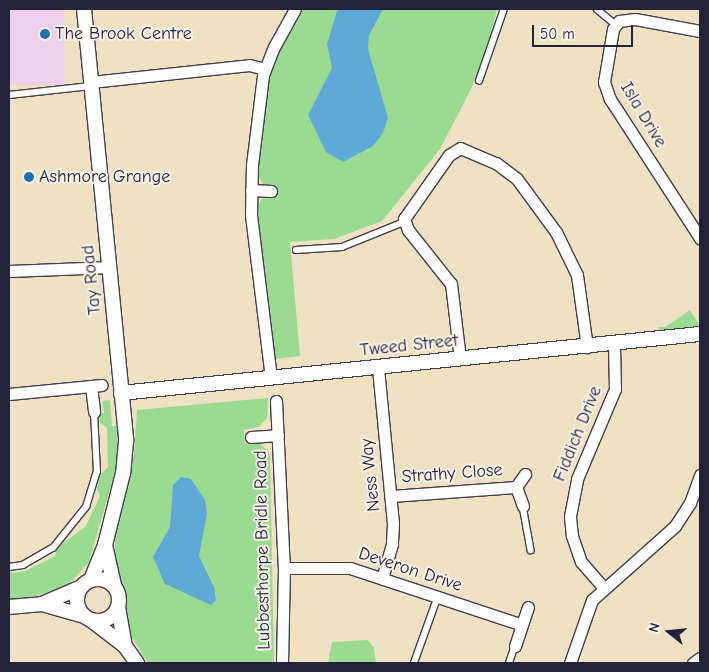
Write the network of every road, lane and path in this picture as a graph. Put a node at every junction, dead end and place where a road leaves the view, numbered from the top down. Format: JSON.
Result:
{"nodes":[{"id":1,"x":84,"y":9,"type":"edge"},
{"id":2,"x":296,"y":9,"type":"edge"},
{"id":3,"x":504,"y":9,"type":"edge"},
{"id":4,"x":597,"y":9,"type":"edge"},
{"id":5,"x":615,"y":24,"type":"junction"},
{"id":6,"x":700,"y":31,"type":"edge"},
{"id":7,"x":265,"y":69,"type":"junction"},
{"id":8,"x":479,"y":81,"type":"dead end"},
{"id":9,"x":91,"y":84,"type":"junction"},
{"id":10,"x":9,"y":95,"type":"edge"},
{"id":11,"x":251,"y":190,"type":"junction"},
{"id":12,"x":271,"y":191,"type":"dead end"},
{"id":13,"x":404,"y":222,"type":"junction"},
{"id":14,"x":700,"y":238,"type":"edge"},
{"id":15,"x":296,"y":250,"type":"dead end"},
{"id":16,"x":110,"y":267,"type":"junction"},
{"id":17,"x":9,"y":271,"type":"edge"},
{"id":18,"x":699,"y":338,"type":"edge"},
{"id":19,"x":614,"y":344,"type":"junction"},
{"id":20,"x":587,"y":347,"type":"junction"},
{"id":21,"x":460,"y":360,"type":"junction"},
{"id":22,"x":378,"y":368,"type":"junction"},
{"id":23,"x":271,"y":378,"type":"junction"},
{"id":24,"x":122,"y":393,"type":"junction"},
{"id":25,"x":9,"y":394,"type":"edge"},
{"id":26,"x":276,"y":401,"type":"dead end"},
{"id":27,"x":94,"y":412,"type":"joint"},
{"id":28,"x":278,"y":435,"type":"junction"},
{"id":29,"x":251,"y":437,"type":"dead end"},
{"id":30,"x":524,"y":474,"type":"dead end"},
{"id":31,"x":700,"y":475,"type":"edge"},
{"id":32,"x":516,"y":487,"type":"junction"},
{"id":33,"x":391,"y":496,"type":"junction"},
{"id":34,"x":523,"y":506,"type":"joint"},
{"id":35,"x":105,"y":545,"type":"junction"},
{"id":36,"x":532,"y":550,"type":"dead end"},
{"id":37,"x":9,"y":567,"type":"edge"},
{"id":38,"x":284,"y":568,"type":"junction"},
{"id":39,"x":91,"y":579,"type":"junction"},
{"id":40,"x":382,"y":579,"type":"junction"},
{"id":41,"x":114,"y":585,"type":"junction"},
{"id":42,"x":603,"y":587,"type":"junction"},
{"id":43,"x":79,"y":588,"type":"junction"},
{"id":44,"x":438,"y":596,"type":"junction"},
{"id":45,"x":42,"y":604,"type":"junction"},
{"id":46,"x":9,"y":607,"type":"edge"},
{"id":47,"x":118,"y":607,"type":"junction"},
{"id":48,"x":528,"y":607,"type":"dead end"},
{"id":49,"x":87,"y":618,"type":"junction"},
{"id":50,"x":522,"y":626,"type":"junction"},
{"id":51,"x":125,"y":646,"type":"junction"},
{"id":52,"x":515,"y":646,"type":"joint"},
{"id":53,"x":700,"y":658,"type":"edge"},
{"id":54,"x":137,"y":663,"type":"edge"},
{"id":55,"x":282,"y":663,"type":"edge"},
{"id":56,"x":414,"y":663,"type":"edge"},
{"id":57,"x":509,"y":663,"type":"edge"},
{"id":58,"x":570,"y":663,"type":"edge"},
{"id":59,"x":693,"y":663,"type":"edge"}],
"edges":[{"from":1,"to":9,"type":"street","name":"Tay Road"},
{"from":2,"to":7,"type":"street"},
{"from":3,"to":8,"type":"lane"},
{"from":4,"to":5,"type":"lane"},
{"from":5,"to":6,"type":"street"},
{"from":5,"to":14,"type":"street","name":"Isla Drive"},
{"from":7,"to":9,"type":"street"},
{"from":7,"to":11,"type":"street"},
{"from":9,"to":10,"type":"lane"},
{"from":9,"to":16,"type":"street","name":"Tay Road"},
{"from":11,"to":12,"type":"street"},
{"from":11,"to":23,"type":"street"},
{"from":13,"to":15,"type":"lane"},
{"from":13,"to":20,"type":"street"},
{"from":13,"to":21,"type":"street"},
{"from":16,"to":17,"type":"street"},
{"from":16,"to":24,"type":"street","name":"Tay Road"},
{"from":18,"to":19,"type":"street","name":"Tweed Street"},
{"from":19,"to":20,"type":"street","name":"Tweed Street"},
{"from":19,"to":42,"type":"street","name":"Fiddich Drive"},
{"from":20,"to":21,"type":"street","name":"Tweed Street"},
{"from":21,"to":22,"type":"street","name":"Tweed Street"},
{"from":22,"to":23,"type":"street","name":"Tweed Street"},
{"from":22,"to":33,"type":"street","name":"Ness Way"},
{"from":23,"to":24,"type":"street","name":"Tweed Street"},
{"from":24,"to":35,"type":"street","name":"Tay Road"},
{"from":25,"to":27,"type":"street"},
{"from":26,"to":28,"type":"street","name":"Lubbesthorpe Bridle Road"},
{"from":27,"to":37,"type":"lane"},
{"from":28,"to":29,"type":"street","name":"Lubbesthorpe Bridle Road"},
{"from":28,"to":38,"type":"street","name":"Lubbesthorpe Bridle Road"},
{"from":30,"to":32,"type":"street","name":"Strathy Close"},
{"from":31,"to":42,"type":"street"},
{"from":32,"to":33,"type":"street","name":"Strathy Close"},
{"from":32,"to":34,"type":"street","name":"Strathy Close"},
{"from":33,"to":40,"type":"street","name":"Ness Way"},
{"from":34,"to":36,"type":"lane"},
{"from":35,"to":39,"type":"street","name":"Tay Road"},
{"from":35,"to":41,"type":"street","name":"Tay Road"},
{"from":38,"to":40,"type":"street","name":"Deveron Drive"},
{"from":38,"to":55,"type":"street","name":"Lubbesthorpe Bridle Road"},
{"from":39,"to":41,"type":"street"},
{"from":39,"to":43,"type":"street"},
{"from":40,"to":44,"type":"street","name":"Deveron Drive"},
{"from":41,"to":47,"type":"street"},
{"from":42,"to":58,"type":"street"},
{"from":43,"to":45,"type":"street"},
{"from":43,"to":49,"type":"street"},
{"from":44,"to":50,"type":"street","name":"Deveron Drive"},
{"from":44,"to":56,"type":"lane"},
{"from":45,"to":46,"type":"street"},
{"from":45,"to":49,"type":"street"},
{"from":47,"to":49,"type":"street"},
{"from":47,"to":51,"type":"street"},
{"from":48,"to":50,"type":"street"},
{"from":49,"to":51,"type":"street"},
{"from":50,"to":52,"type":"street"},
{"from":51,"to":54,"type":"street"},
{"from":52,"to":57,"type":"lane"},
{"from":53,"to":59,"type":"street"}]}
